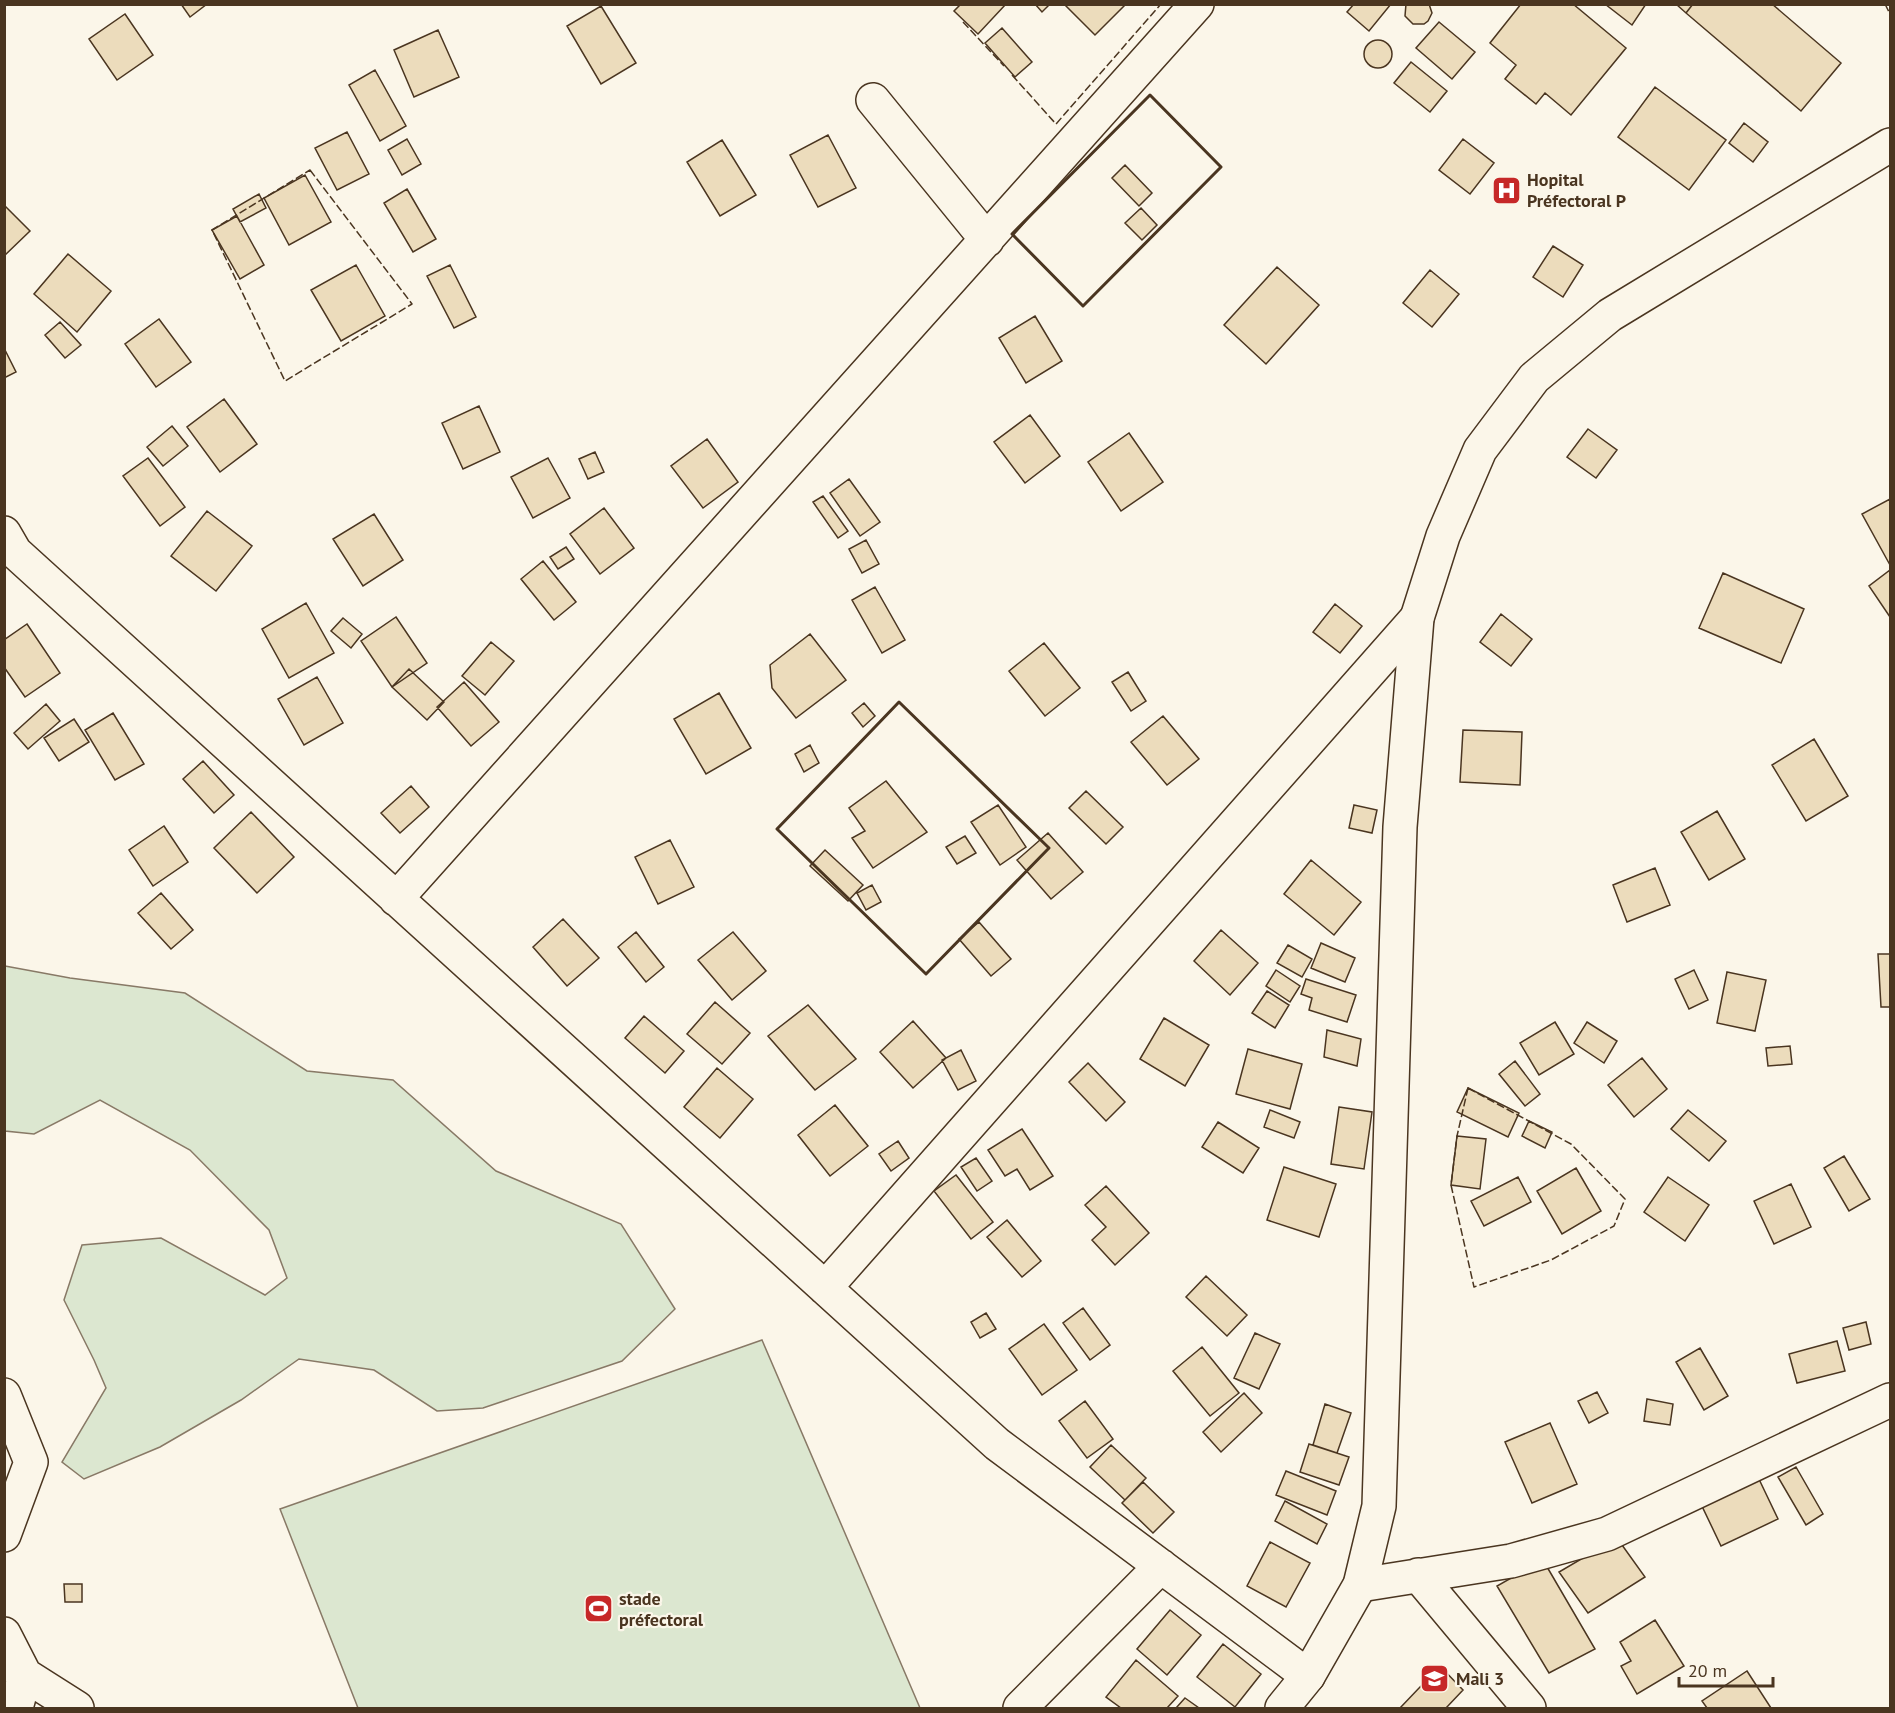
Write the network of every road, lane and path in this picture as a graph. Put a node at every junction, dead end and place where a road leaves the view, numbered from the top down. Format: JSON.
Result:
{"nodes":[{"id":1,"x":1197,"y":4,"type":"edge"},
{"id":2,"x":873,"y":100,"type":"dead end"},
{"id":3,"x":1890,"y":145,"type":"edge"},
{"id":4,"x":987,"y":240,"type":"junction"},
{"id":5,"x":4,"y":533,"type":"edge"},
{"id":6,"x":1417,"y":618,"type":"junction"},
{"id":7,"x":396,"y":899,"type":"junction"},
{"id":8,"x":825,"y":1288,"type":"junction"},
{"id":9,"x":4,"y":1395,"type":"edge"},
{"id":10,"x":1890,"y":1400,"type":"edge"},
{"id":11,"x":4,"y":1535,"type":"edge"},
{"id":12,"x":1161,"y":1566,"type":"junction"},
{"id":13,"x":1418,"y":1575,"type":"junction"},
{"id":14,"x":1360,"y":1585,"type":"junction"},
{"id":15,"x":4,"y":1634,"type":"edge"},
{"id":16,"x":15,"y":1667,"type":"edge"},
{"id":17,"x":1308,"y":1676,"type":"junction"},
{"id":18,"x":16,"y":1708,"type":"edge"},
{"id":19,"x":77,"y":1708,"type":"edge"},
{"id":20,"x":1020,"y":1708,"type":"edge"},
{"id":21,"x":1282,"y":1708,"type":"edge"},
{"id":22,"x":1529,"y":1708,"type":"edge"}],
"edges":[{"from":1,"to":4,"type":"street"},
{"from":2,"to":4,"type":"street"},
{"from":3,"to":6,"type":"street"},
{"from":4,"to":7,"type":"street"},
{"from":5,"to":7,"type":"street"},
{"from":6,"to":8,"type":"street"},
{"from":6,"to":14,"type":"street"},
{"from":7,"to":8,"type":"street"},
{"from":8,"to":12,"type":"street"},
{"from":9,"to":11,"type":"street"},
{"from":10,"to":13,"type":"street"},
{"from":12,"to":17,"type":"street"},
{"from":12,"to":20,"type":"street"},
{"from":13,"to":14,"type":"street"},
{"from":13,"to":22,"type":"street"},
{"from":14,"to":17,"type":"street"},
{"from":15,"to":16,"type":"street"},
{"from":16,"to":18,"type":"street"},
{"from":16,"to":19,"type":"street"},
{"from":17,"to":21,"type":"street"}]}
